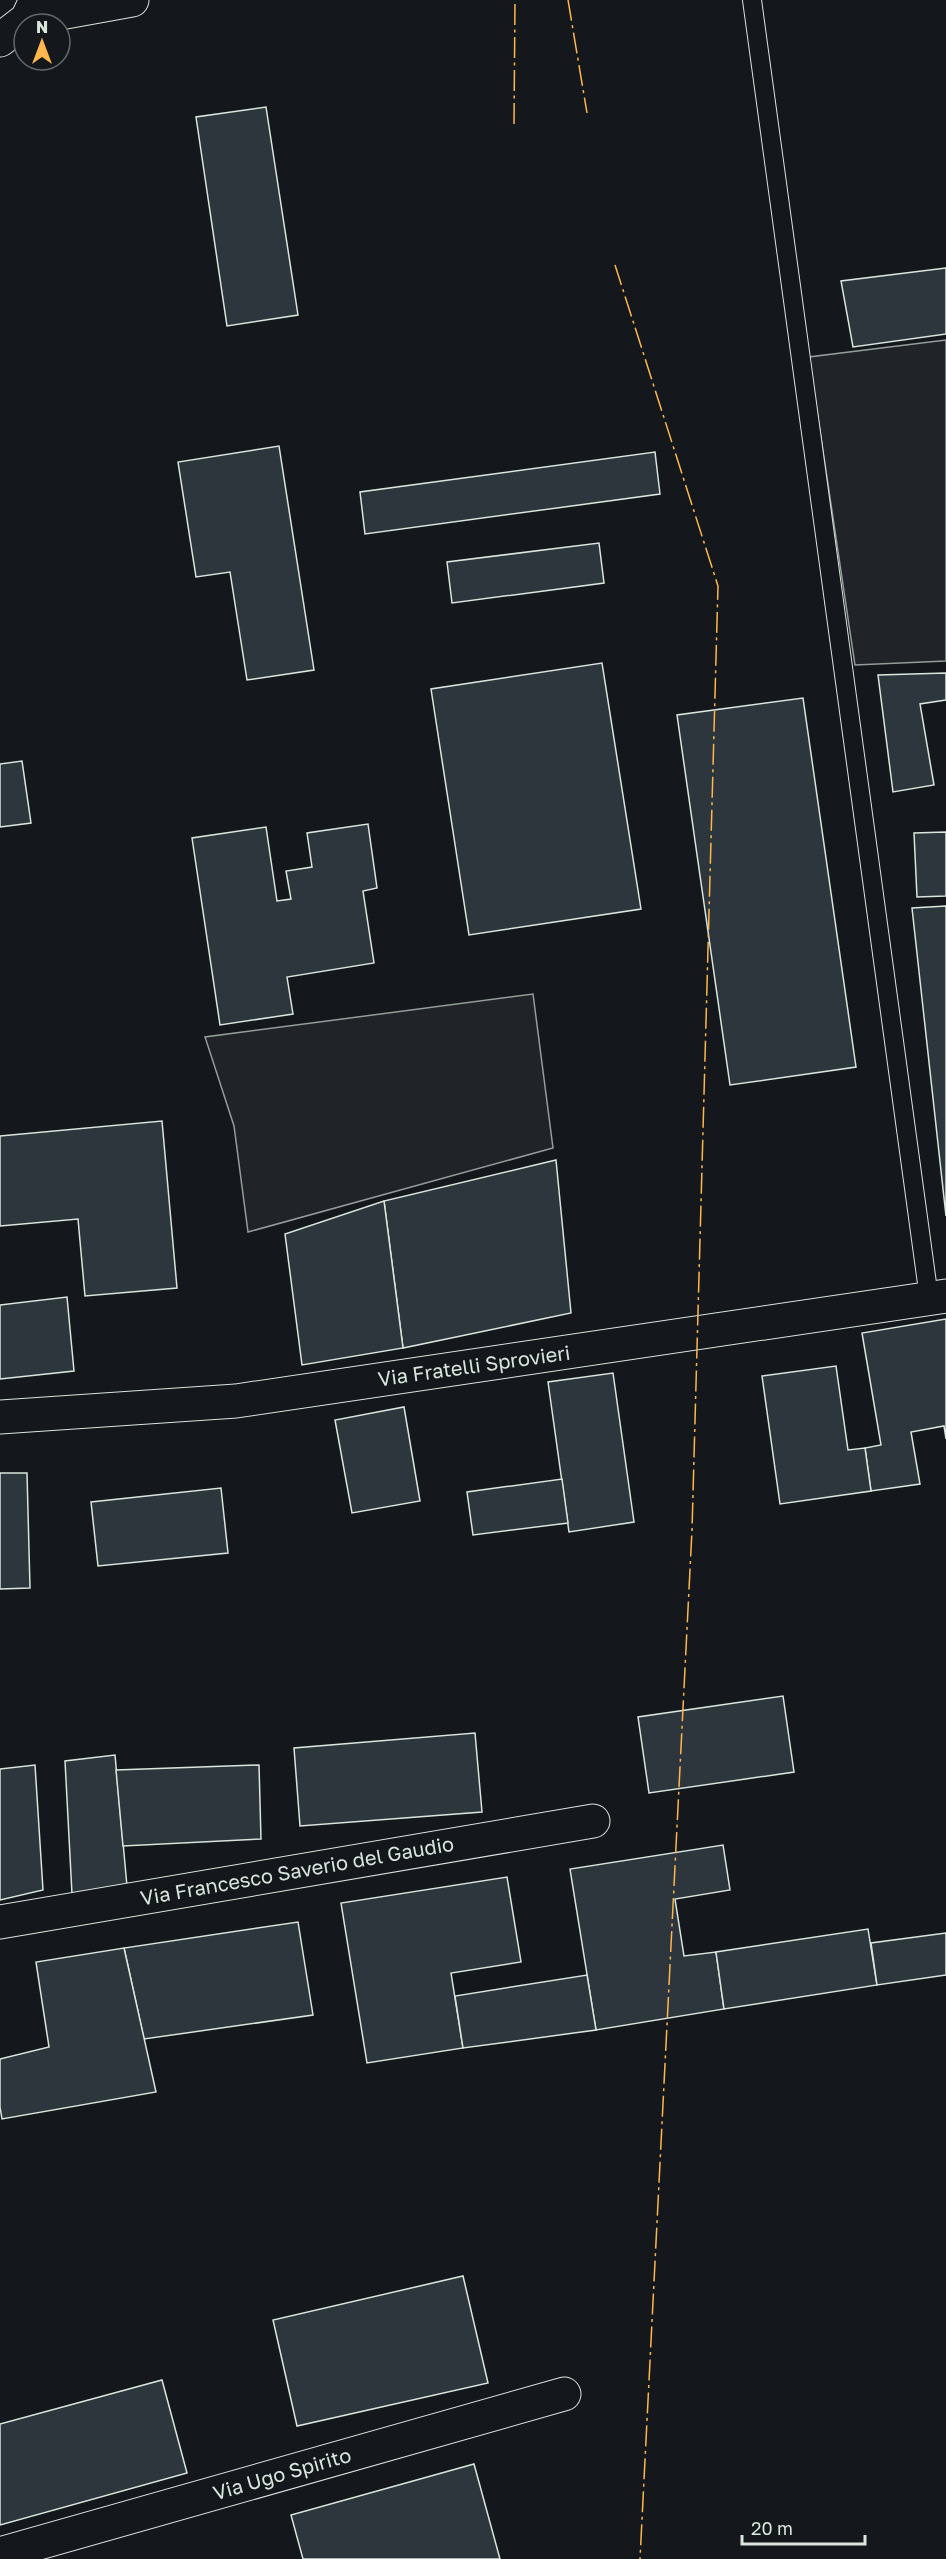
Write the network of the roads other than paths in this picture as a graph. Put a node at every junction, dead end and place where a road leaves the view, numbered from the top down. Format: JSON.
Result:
{"nodes":[{"id":1,"x":132,"y":0,"type":"edge"},
{"id":2,"x":752,"y":0,"type":"edge"},
{"id":3,"x":32,"y":10,"type":"edge"},
{"id":4,"x":0,"y":40,"type":"edge"},
{"id":5,"x":938,"y":1297,"type":"edge"},
{"id":6,"x":0,"y":1417,"type":"edge"},
{"id":7,"x":593,"y":1821,"type":"dead end"},
{"id":8,"x":0,"y":1922,"type":"edge"},
{"id":9,"x":564,"y":2394,"type":"dead end"},
{"id":10,"x":0,"y":2554,"type":"edge"}],
"edges":[{"from":1,"to":3,"type":"street"},
{"from":2,"to":5,"type":"lane"},
{"from":3,"to":4,"type":"street"},
{"from":5,"to":6,"type":"street","name":"Via Fratelli Sprovieri"},
{"from":7,"to":8,"type":"street","name":"Via Francesco Saverio del Gaudio"},
{"from":9,"to":10,"type":"street","name":"Via Ugo Spirito"}]}
